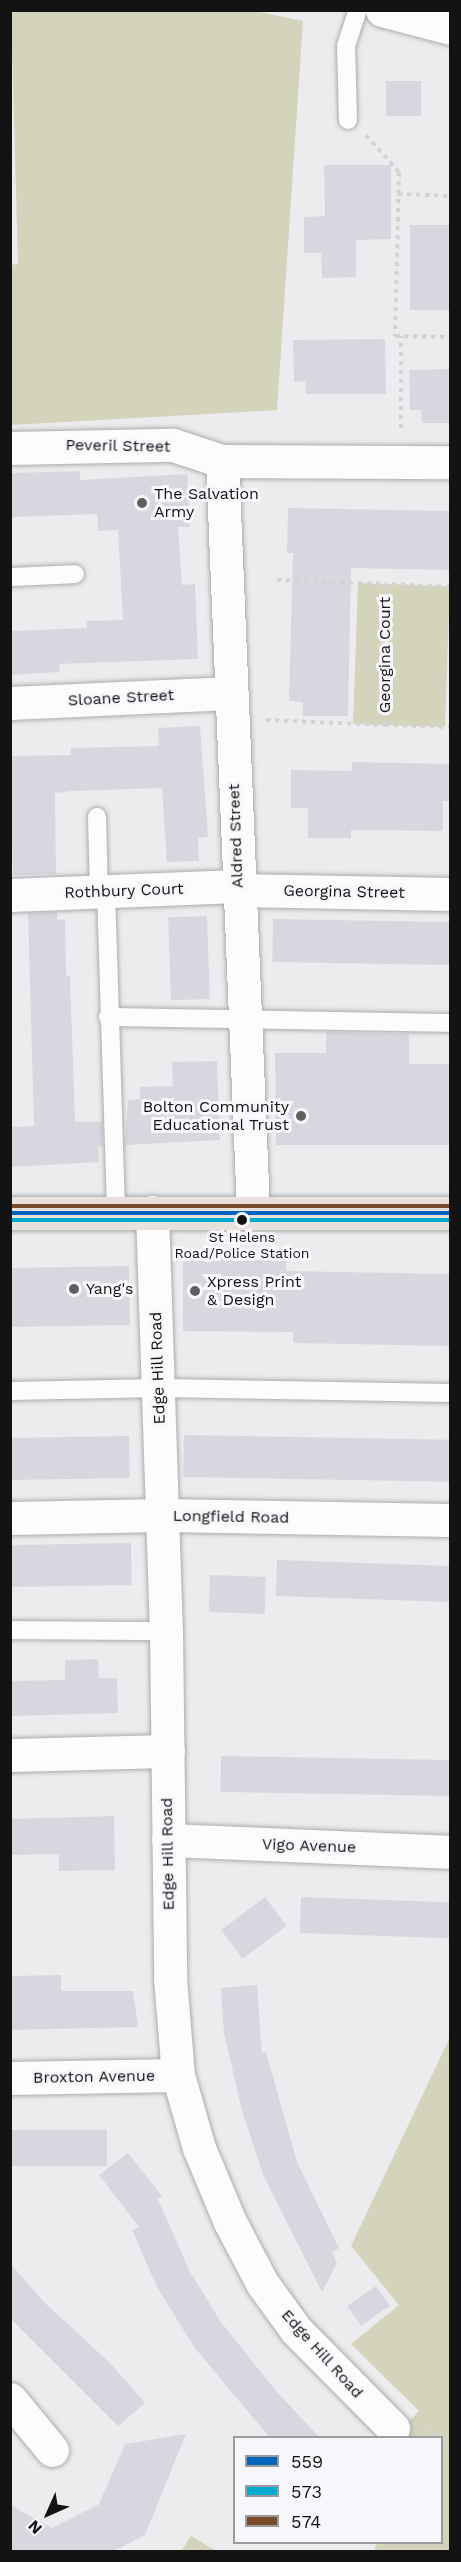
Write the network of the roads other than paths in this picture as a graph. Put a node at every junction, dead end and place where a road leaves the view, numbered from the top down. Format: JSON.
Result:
{"nodes":[{"id":1,"x":358,"y":10,"type":"edge"},
{"id":2,"x":382,"y":10,"type":"edge"},
{"id":3,"x":450,"y":28,"type":"edge"},
{"id":4,"x":348,"y":120,"type":"road end"},
{"id":5,"x":10,"y":448,"type":"edge"},
{"id":6,"x":222,"y":461,"type":"junction"},
{"id":7,"x":450,"y":462,"type":"edge"},
{"id":8,"x":75,"y":574,"type":"dead end"},
{"id":9,"x":10,"y":577,"type":"edge"},
{"id":10,"x":10,"y":703,"type":"edge"},
{"id":11,"x":232,"y":706,"type":"junction"},
{"id":12,"x":97,"y":817,"type":"dead end"},
{"id":13,"x":238,"y":888,"type":"junction"},
{"id":14,"x":103,"y":891,"type":"junction"},
{"id":15,"x":450,"y":894,"type":"edge"},
{"id":16,"x":10,"y":895,"type":"edge"},
{"id":17,"x":108,"y":1017,"type":"junction"},
{"id":18,"x":243,"y":1018,"type":"junction"},
{"id":19,"x":450,"y":1023,"type":"edge"},
{"id":20,"x":253,"y":1211,"type":"junction"},
{"id":21,"x":152,"y":1212,"type":"junction"},
{"id":22,"x":10,"y":1213,"type":"edge"},
{"id":23,"x":116,"y":1213,"type":"junction"},
{"id":24,"x":450,"y":1213,"type":"edge"},
{"id":25,"x":159,"y":1388,"type":"junction"},
{"id":26,"x":10,"y":1391,"type":"edge"},
{"id":27,"x":450,"y":1394,"type":"edge"},
{"id":28,"x":163,"y":1515,"type":"junction"},
{"id":29,"x":10,"y":1518,"type":"edge"},
{"id":30,"x":450,"y":1521,"type":"edge"},
{"id":31,"x":10,"y":1630,"type":"edge"},
{"id":32,"x":166,"y":1631,"type":"junction"},
{"id":33,"x":168,"y":1751,"type":"junction"},
{"id":34,"x":10,"y":1755,"type":"edge"},
{"id":35,"x":168,"y":1840,"type":"junction"},
{"id":36,"x":450,"y":1852,"type":"edge"},
{"id":37,"x":178,"y":2075,"type":"junction"},
{"id":38,"x":10,"y":2078,"type":"edge"},
{"id":39,"x":10,"y":2399,"type":"edge"},
{"id":40,"x":393,"y":2428,"type":"dead end"},
{"id":41,"x":52,"y":2450,"type":"dead end"}],
"edges":[{"from":1,"to":4,"type":"lane"},
{"from":2,"to":3,"type":"street"},
{"from":5,"to":6,"type":"street","name":"Peveril Street"},
{"from":6,"to":7,"type":"street"},
{"from":6,"to":11,"type":"street","name":"Aldred Street"},
{"from":8,"to":9,"type":"lane"},
{"from":10,"to":11,"type":"street","name":"Sloane Street"},
{"from":11,"to":13,"type":"street","name":"Aldred Street"},
{"from":12,"to":14,"type":"lane"},
{"from":13,"to":14,"type":"street","name":"Rothbury Court"},
{"from":13,"to":15,"type":"street","name":"Georgina Street"},
{"from":13,"to":18,"type":"street","name":"Aldred Street"},
{"from":14,"to":16,"type":"street","name":"Rothbury Court"},
{"from":14,"to":17,"type":"lane"},
{"from":17,"to":18,"type":"lane"},
{"from":17,"to":23,"type":"lane"},
{"from":18,"to":19,"type":"lane"},
{"from":18,"to":20,"type":"street","name":"Aldred Street"},
{"from":20,"to":21,"type":"main road"},
{"from":20,"to":24,"type":"main road"},
{"from":21,"to":23,"type":"main road"},
{"from":21,"to":25,"type":"street","name":"Edge Hill Road"},
{"from":22,"to":23,"type":"main road"},
{"from":25,"to":26,"type":"lane"},
{"from":25,"to":27,"type":"lane"},
{"from":25,"to":28,"type":"street","name":"Edge Hill Road"},
{"from":28,"to":29,"type":"street","name":"Longfield Road"},
{"from":28,"to":30,"type":"street","name":"Longfield Road"},
{"from":28,"to":32,"type":"street","name":"Edge Hill Road"},
{"from":31,"to":32,"type":"lane"},
{"from":32,"to":33,"type":"street","name":"Edge Hill Road"},
{"from":33,"to":34,"type":"street"},
{"from":33,"to":35,"type":"street","name":"Edge Hill Road"},
{"from":35,"to":36,"type":"street","name":"Vigo Avenue"},
{"from":35,"to":37,"type":"street","name":"Edge Hill Road"},
{"from":37,"to":38,"type":"street","name":"Broxton Avenue"},
{"from":37,"to":40,"type":"street","name":"Edge Hill Road"},
{"from":39,"to":41,"type":"street"}]}
